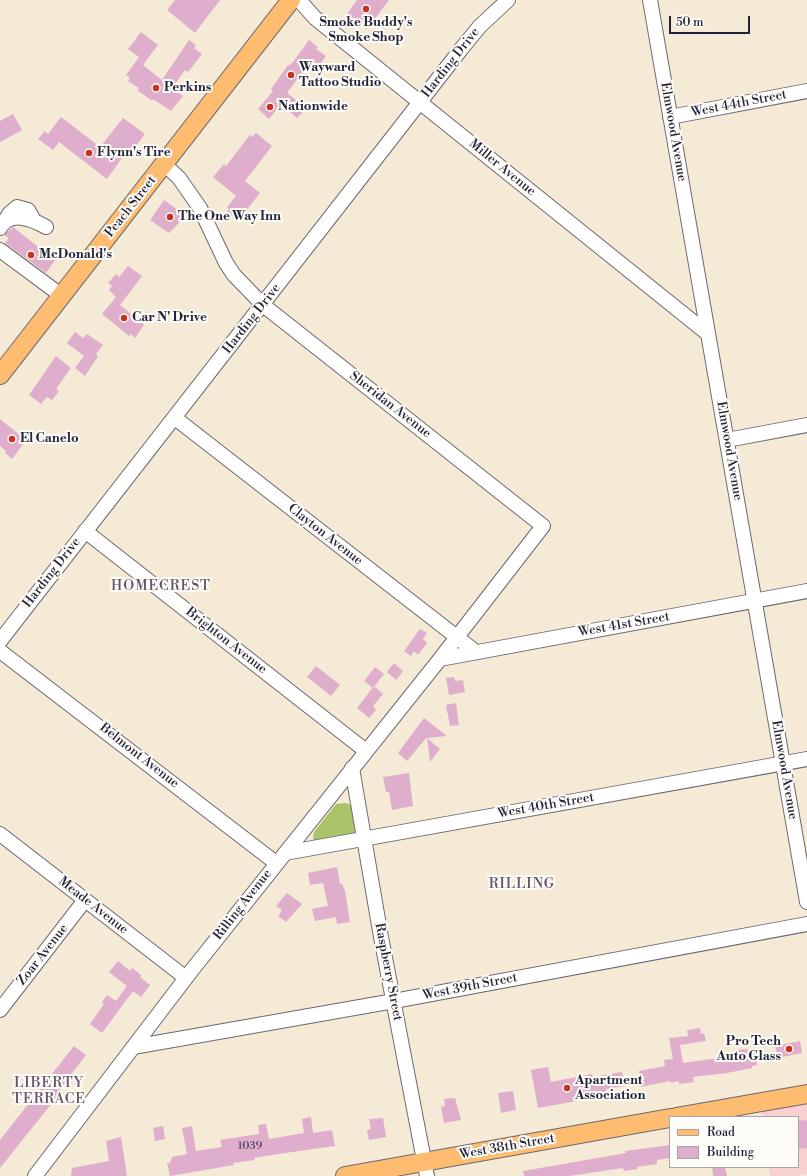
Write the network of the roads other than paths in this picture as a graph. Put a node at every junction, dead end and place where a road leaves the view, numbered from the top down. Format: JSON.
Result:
{"nodes":[{"id":1,"x":291,"y":0,"type":"edge"},
{"id":2,"x":298,"y":0,"type":"edge"},
{"id":3,"x":508,"y":0,"type":"edge"},
{"id":4,"x":650,"y":0,"type":"edge"},
{"id":5,"x":807,"y":91,"type":"edge"},
{"id":6,"x":420,"y":103,"type":"junction"},
{"id":7,"x":670,"y":117,"type":"junction"},
{"id":8,"x":164,"y":164,"type":"junction"},
{"id":9,"x":2,"y":226,"type":"edge"},
{"id":10,"x":46,"y":227,"type":"dead end"},
{"id":11,"x":0,"y":250,"type":"edge"},
{"id":12,"x":62,"y":296,"type":"junction"},
{"id":13,"x":263,"y":305,"type":"junction"},
{"id":14,"x":707,"y":333,"type":"junction"},
{"id":15,"x":0,"y":375,"type":"edge"},
{"id":16,"x":175,"y":418,"type":"junction"},
{"id":17,"x":807,"y":425,"type":"edge"},
{"id":18,"x":727,"y":440,"type":"junction"},
{"id":19,"x":85,"y":531,"type":"junction"},
{"id":20,"x":807,"y":591,"type":"edge"},
{"id":21,"x":754,"y":600,"type":"junction"},
{"id":22,"x":457,"y":638,"type":"junction"},
{"id":23,"x":0,"y":641,"type":"edge"},
{"id":24,"x":0,"y":651,"type":"edge"},
{"id":25,"x":476,"y":652,"type":"junction"},
{"id":26,"x":440,"y":659,"type":"junction"},
{"id":27,"x":366,"y":751,"type":"junction"},
{"id":28,"x":807,"y":759,"type":"edge"},
{"id":29,"x":783,"y":763,"type":"junction"},
{"id":30,"x":352,"y":768,"type":"junction"},
{"id":31,"x":0,"y":834,"type":"edge"},
{"id":32,"x":364,"y":839,"type":"junction"},
{"id":33,"x":281,"y":858,"type":"junction"},
{"id":34,"x":85,"y":900,"type":"junction"},
{"id":35,"x":807,"y":902,"type":"edge"},
{"id":36,"x":807,"y":924,"type":"edge"},
{"id":37,"x":186,"y":978,"type":"junction"},
{"id":38,"x":394,"y":1001,"type":"junction"},
{"id":39,"x":0,"y":1010,"type":"edge"},
{"id":40,"x":133,"y":1047,"type":"junction"},
{"id":41,"x":807,"y":1094,"type":"edge"},
{"id":42,"x":682,"y":1116,"type":"edge"},
{"id":43,"x":669,"y":1118,"type":"edge"},
{"id":44,"x":426,"y":1169,"type":"edge"},
{"id":45,"x":35,"y":1176,"type":"edge"},
{"id":46,"x":345,"y":1176,"type":"edge"}],
"edges":[{"from":1,"to":8,"type":"main road","name":"Peach Street"},
{"from":2,"to":6,"type":"street","name":"Miller Avenue"},
{"from":3,"to":6,"type":"street","name":"Harding Drive"},
{"from":4,"to":7,"type":"street","name":"Elmwood Avenue"},
{"from":5,"to":7,"type":"street","name":"West 44th Street"},
{"from":6,"to":13,"type":"street","name":"Harding Drive"},
{"from":6,"to":14,"type":"street","name":"Miller Avenue"},
{"from":7,"to":14,"type":"street","name":"Elmwood Avenue"},
{"from":8,"to":12,"type":"main road","name":"Peach Street"},
{"from":8,"to":13,"type":"street","name":"Sheridan Avenue"},
{"from":9,"to":10,"type":"street"},
{"from":11,"to":12,"type":"street"},
{"from":12,"to":15,"type":"main road","name":"Peach Street"},
{"from":13,"to":16,"type":"street","name":"Harding Drive"},
{"from":13,"to":22,"type":"street","name":"Sheridan Avenue"},
{"from":14,"to":18,"type":"street","name":"Elmwood Avenue"},
{"from":16,"to":19,"type":"street","name":"Harding Drive"},
{"from":16,"to":22,"type":"street","name":"Clayton Avenue"},
{"from":17,"to":18,"type":"street"},
{"from":18,"to":21,"type":"street","name":"Elmwood Avenue"},
{"from":19,"to":23,"type":"street","name":"Harding Drive"},
{"from":19,"to":27,"type":"street","name":"Brighton Avenue"},
{"from":20,"to":21,"type":"street","name":"West 41st Street"},
{"from":21,"to":25,"type":"street","name":"West 41st Street"},
{"from":21,"to":29,"type":"street","name":"Elmwood Avenue"},
{"from":22,"to":25,"type":"street","name":"Clayton Avenue"},
{"from":22,"to":26,"type":"street","name":"Rilling Avenue"},
{"from":24,"to":33,"type":"street","name":"Belmont Avenue"},
{"from":25,"to":26,"type":"street","name":"West 41st Street"},
{"from":26,"to":27,"type":"street","name":"Rilling Avenue"},
{"from":27,"to":30,"type":"street","name":"Rilling Avenue"},
{"from":28,"to":29,"type":"street","name":"West 40th Street"},
{"from":29,"to":32,"type":"street","name":"West 40th Street"},
{"from":29,"to":35,"type":"street","name":"Elmwood Avenue"},
{"from":30,"to":32,"type":"street","name":"Raspberry Street"},
{"from":30,"to":33,"type":"street","name":"Rilling Avenue"},
{"from":31,"to":34,"type":"street","name":"Meade Avenue"},
{"from":32,"to":33,"type":"street","name":"West 40th Street"},
{"from":32,"to":38,"type":"street","name":"Raspberry Street"},
{"from":33,"to":37,"type":"street","name":"Rilling Avenue"},
{"from":34,"to":37,"type":"street","name":"Meade Avenue"},
{"from":34,"to":39,"type":"street","name":"Zoar Avenue"},
{"from":36,"to":38,"type":"street","name":"West 39th Street"},
{"from":37,"to":40,"type":"street","name":"Rilling Avenue"},
{"from":38,"to":40,"type":"street","name":"West 39th Street"},
{"from":38,"to":44,"type":"street","name":"Raspberry Street"},
{"from":40,"to":45,"type":"street","name":"Rilling Avenue"},
{"from":41,"to":42,"type":"main road"},
{"from":43,"to":44,"type":"main road","name":"West 38th Street"},
{"from":44,"to":46,"type":"main road","name":"West 38th Street"}]}
